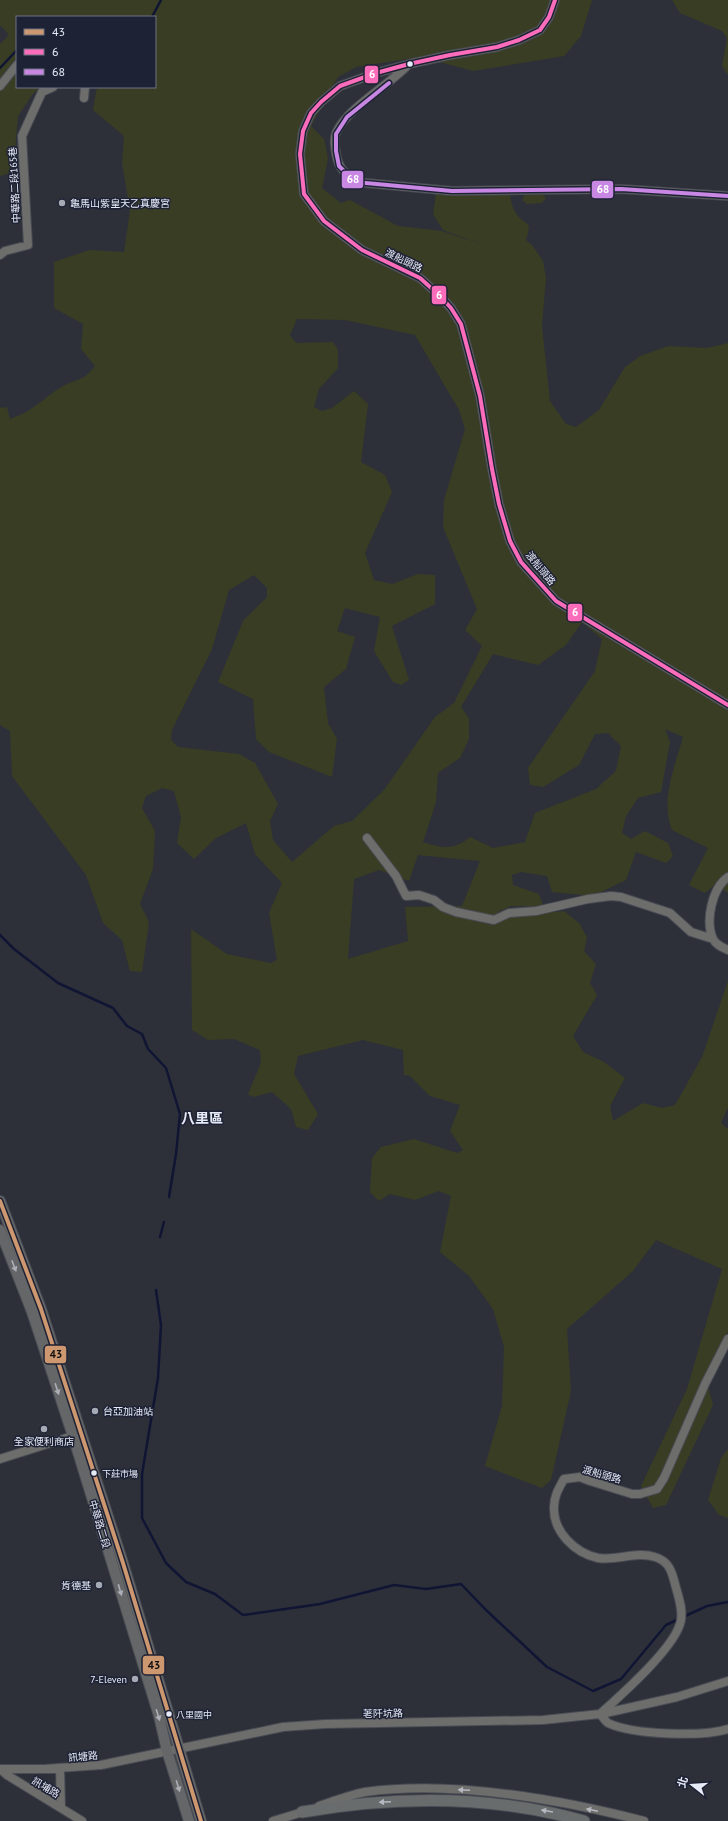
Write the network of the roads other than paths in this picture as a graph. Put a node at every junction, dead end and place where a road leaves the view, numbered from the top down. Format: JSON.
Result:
{"nodes":[{"id":1,"x":555,"y":0,"type":"edge"},
{"id":2,"x":409,"y":64,"type":"junction"},
{"id":3,"x":16,"y":66,"type":"edge"},
{"id":4,"x":0,"y":86,"type":"edge"},
{"id":5,"x":51,"y":88,"type":"edge"},
{"id":6,"x":85,"y":88,"type":"edge"},
{"id":7,"x":84,"y":98,"type":"dead end"},
{"id":8,"x":728,"y":196,"type":"edge"},
{"id":9,"x":0,"y":255,"type":"edge"},
{"id":10,"x":728,"y":705,"type":"edge"},
{"id":11,"x":367,"y":838,"type":"dead end"},
{"id":12,"x":728,"y":877,"type":"edge"},
{"id":13,"x":713,"y":939,"type":"junction"},
{"id":14,"x":728,"y":950,"type":"edge"},
{"id":15,"x":0,"y":1201,"type":"edge"},
{"id":16,"x":0,"y":1230,"type":"edge"},
{"id":17,"x":728,"y":1339,"type":"edge"},
{"id":18,"x":77,"y":1435,"type":"junction"},
{"id":19,"x":0,"y":1459,"type":"edge"},
{"id":20,"x":728,"y":1681,"type":"edge"},
{"id":21,"x":600,"y":1714,"type":"junction"},
{"id":22,"x":728,"y":1729,"type":"edge"},
{"id":23,"x":178,"y":1748,"type":"junction"},
{"id":24,"x":167,"y":1751,"type":"junction"},
{"id":25,"x":60,"y":1768,"type":"junction"},
{"id":26,"x":0,"y":1769,"type":"edge"},
{"id":27,"x":62,"y":1808,"type":"junction"},
{"id":28,"x":302,"y":1812,"type":"junction"},
{"id":29,"x":82,"y":1821,"type":"edge"},
{"id":30,"x":189,"y":1821,"type":"edge"},
{"id":31,"x":201,"y":1821,"type":"edge"},
{"id":32,"x":273,"y":1821,"type":"edge"},
{"id":33,"x":584,"y":1821,"type":"edge"},
{"id":34,"x":644,"y":1821,"type":"edge"}],
"edges":[{"from":1,"to":2,"type":"street","name":"渡船頭路"},
{"from":2,"to":8,"type":"street"},
{"from":2,"to":10,"type":"street","name":"渡船頭路"},
{"from":3,"to":4,"type":"street"},
{"from":5,"to":9,"type":"street","name":"中華路二段165巷"},
{"from":6,"to":7,"type":"street"},
{"from":11,"to":13,"type":"street"},
{"from":12,"to":13,"type":"street"},
{"from":13,"to":14,"type":"street"},
{"from":15,"to":18,"type":"main road","name":"中華路二段"},
{"from":16,"to":18,"type":"main road","name":"中華路二段","one_way":true},
{"from":17,"to":21,"type":"street","name":"渡船頭路"},
{"from":18,"to":19,"type":"street"},
{"from":18,"to":23,"type":"main road","name":"中華路二段"},
{"from":18,"to":24,"type":"main road","name":"中華路二段","one_way":true},
{"from":20,"to":21,"type":"street","name":"荖阡坑路"},
{"from":21,"to":22,"type":"street"},
{"from":21,"to":23,"type":"street","name":"荖阡坑路"},
{"from":23,"to":24,"type":"street","name":"荖阡坑路"},
{"from":23,"to":31,"type":"main road","name":"中華路二段"},
{"from":24,"to":25,"type":"street","name":"訊塘路"},
{"from":24,"to":30,"type":"main road","name":"中華路二段","one_way":true},
{"from":25,"to":26,"type":"street","name":"訊塘路"},
{"from":25,"to":27,"type":"street"},
{"from":26,"to":27,"type":"street","name":"訊埔路"},
{"from":27,"to":29,"type":"street","name":"訊埔路"},
{"from":28,"to":32,"type":"street"},
{"from":33,"to":28,"type":"highway","one_way":true},
{"from":34,"to":28,"type":"street","one_way":true}]}
